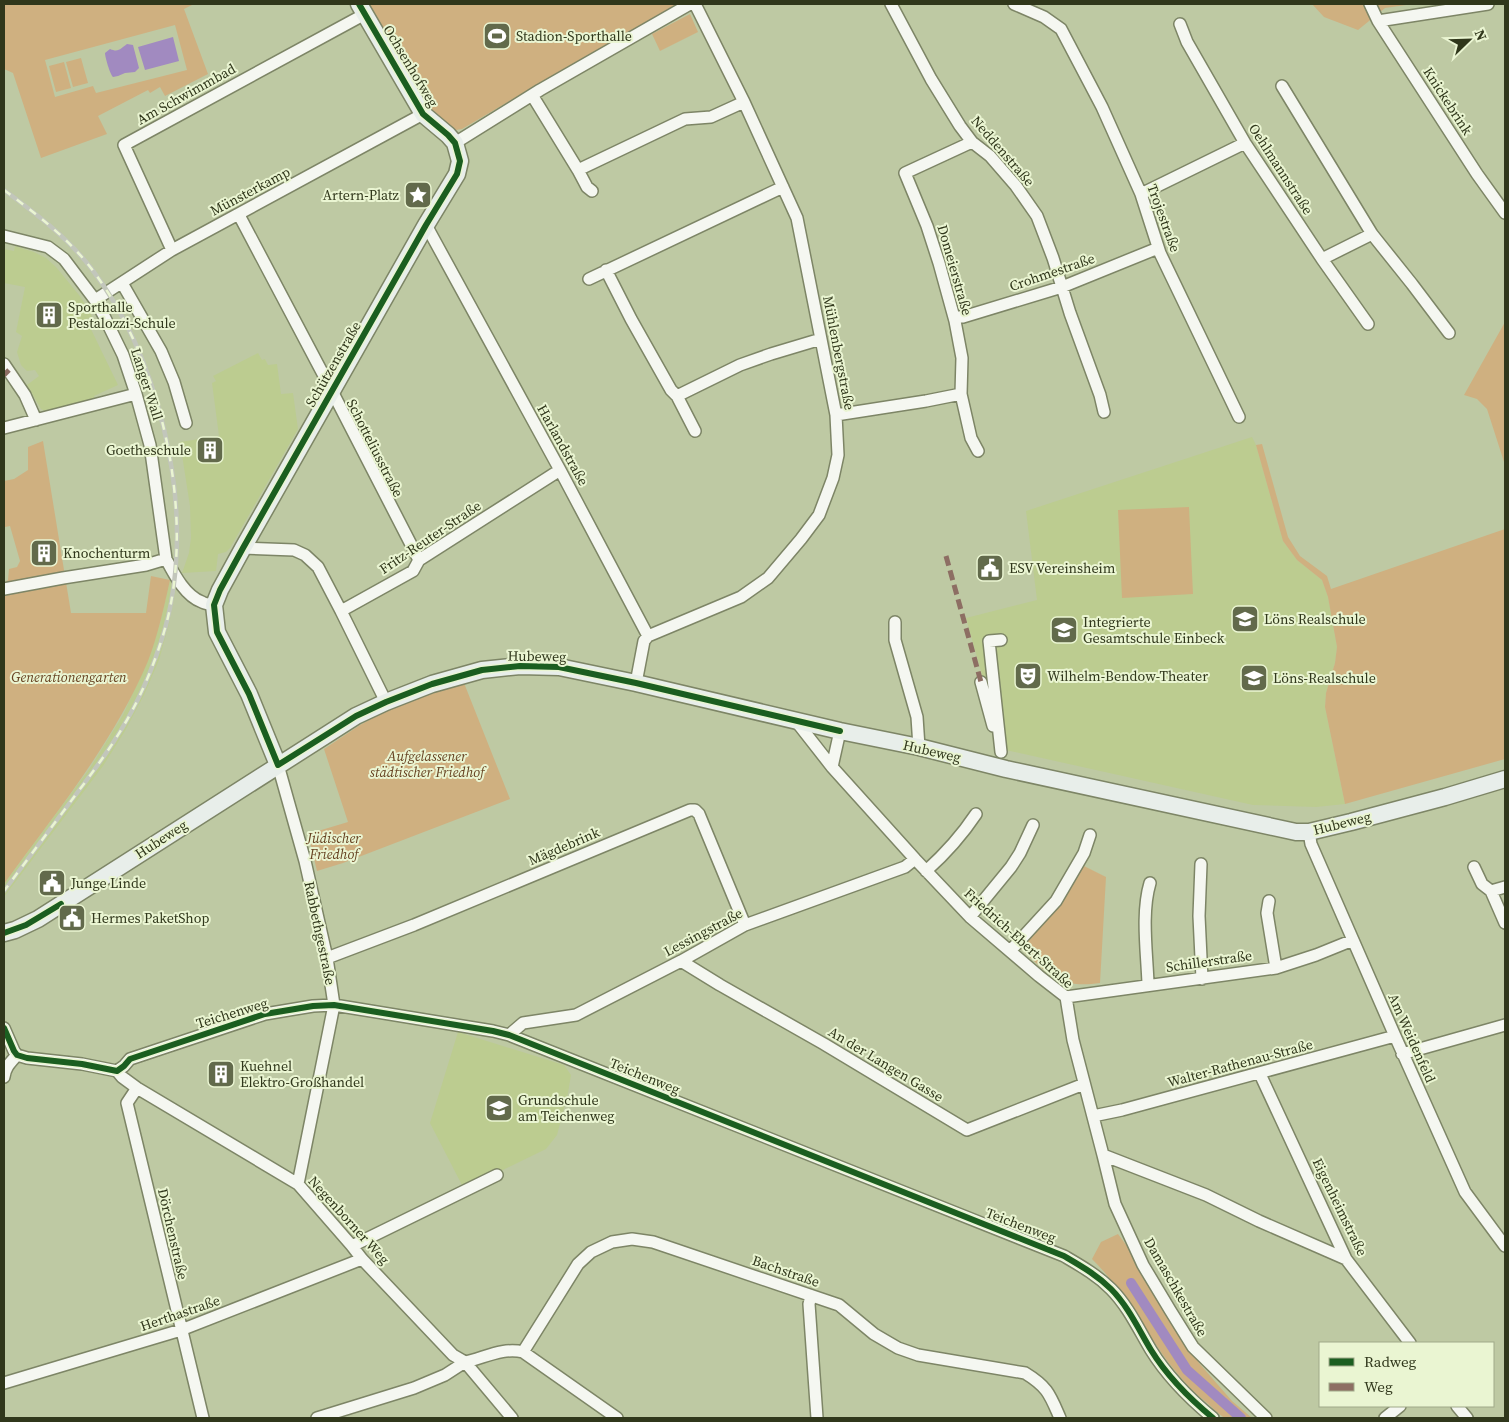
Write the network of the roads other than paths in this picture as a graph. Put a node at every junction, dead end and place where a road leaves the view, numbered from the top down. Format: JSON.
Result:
{"nodes":[{"id":1,"x":690,"y":4,"type":"edge"},
{"id":2,"x":695,"y":4,"type":"edge"},
{"id":3,"x":891,"y":4,"type":"edge"},
{"id":4,"x":1014,"y":4,"type":"edge"},
{"id":5,"x":1370,"y":4,"type":"edge"},
{"id":6,"x":1488,"y":4,"type":"edge"},
{"id":7,"x":362,"y":9,"type":"edge"},
{"id":8,"x":1378,"y":21,"type":"junction"},
{"id":9,"x":1180,"y":24,"type":"dead end"},
{"id":10,"x":1282,"y":86,"type":"dead end"},
{"id":11,"x":532,"y":95,"type":"junction"},
{"id":12,"x":744,"y":102,"type":"junction"},
{"id":13,"x":423,"y":114,"type":"junction"},
{"id":14,"x":452,"y":139,"type":"junction"},
{"id":15,"x":972,"y":142,"type":"junction"},
{"id":16,"x":1244,"y":143,"type":"junction"},
{"id":17,"x":578,"y":170,"type":"junction"},
{"id":18,"x":783,"y":187,"type":"junction"},
{"id":19,"x":592,"y":190,"type":"dead end"},
{"id":20,"x":1140,"y":194,"type":"junction"},
{"id":21,"x":1505,"y":213,"type":"edge"},
{"id":22,"x":239,"y":215,"type":"junction"},
{"id":23,"x":426,"y":225,"type":"junction"},
{"id":24,"x":1372,"y":234,"type":"junction"},
{"id":25,"x":4,"y":236,"type":"edge"},
{"id":26,"x":1158,"y":248,"type":"junction"},
{"id":27,"x":172,"y":250,"type":"junction"},
{"id":28,"x":1322,"y":259,"type":"junction"},
{"id":29,"x":606,"y":270,"type":"junction"},
{"id":30,"x":589,"y":279,"type":"dead end"},
{"id":31,"x":122,"y":283,"type":"junction"},
{"id":32,"x":1062,"y":287,"type":"junction"},
{"id":33,"x":95,"y":300,"type":"junction"},
{"id":34,"x":954,"y":317,"type":"junction"},
{"id":35,"x":1368,"y":324,"type":"dead end"},
{"id":36,"x":1449,"y":333,"type":"dead end"},
{"id":37,"x":821,"y":339,"type":"junction"},
{"id":38,"x":4,"y":364,"type":"edge"},
{"id":39,"x":332,"y":391,"type":"junction"},
{"id":40,"x":136,"y":394,"type":"junction"},
{"id":41,"x":961,"y":394,"type":"junction"},
{"id":42,"x":677,"y":396,"type":"junction"},
{"id":43,"x":1104,"y":412,"type":"dead end"},
{"id":44,"x":836,"y":415,"type":"junction"},
{"id":45,"x":1239,"y":417,"type":"dead end"},
{"id":46,"x":36,"y":420,"type":"junction"},
{"id":47,"x":186,"y":423,"type":"dead end"},
{"id":48,"x":4,"y":428,"type":"edge"},
{"id":49,"x":695,"y":431,"type":"dead end"},
{"id":50,"x":978,"y":451,"type":"dead end"},
{"id":51,"x":560,"y":470,"type":"junction"},
{"id":52,"x":243,"y":548,"type":"junction"},
{"id":53,"x":166,"y":559,"type":"junction"},
{"id":54,"x":418,"y":560,"type":"junction"},
{"id":55,"x":4,"y":589,"type":"edge"},
{"id":56,"x":214,"y":605,"type":"junction"},
{"id":57,"x":341,"y":611,"type":"junction"},
{"id":58,"x":895,"y":622,"type":"dead end"},
{"id":59,"x":648,"y":636,"type":"junction"},
{"id":60,"x":1001,"y":640,"type":"dead end"},
{"id":61,"x":981,"y":682,"type":"dead end"},
{"id":62,"x":636,"y":683,"type":"junction"},
{"id":63,"x":991,"y":699,"type":"junction"},
{"id":64,"x":386,"y":702,"type":"junction"},
{"id":65,"x":796,"y":721,"type":"junction"},
{"id":66,"x":839,"y":735,"type":"junction"},
{"id":67,"x":919,"y":747,"type":"junction"},
{"id":68,"x":278,"y":765,"type":"junction"},
{"id":69,"x":832,"y":767,"type":"junction"},
{"id":70,"x":1006,"y":769,"type":"junction"},
{"id":71,"x":1505,"y":778,"type":"edge"},
{"id":72,"x":976,"y":814,"type":"dead end"},
{"id":73,"x":1033,"y":825,"type":"dead end"},
{"id":74,"x":1309,"y":832,"type":"junction"},
{"id":75,"x":1090,"y":834,"type":"dead end"},
{"id":76,"x":915,"y":859,"type":"junction"},
{"id":77,"x":1202,"y":864,"type":"dead end"},
{"id":78,"x":1474,"y":867,"type":"dead end"},
{"id":79,"x":926,"y":871,"type":"junction"},
{"id":80,"x":1150,"y":883,"type":"dead end"},
{"id":81,"x":1505,"y":887,"type":"edge"},
{"id":82,"x":1491,"y":891,"type":"junction"},
{"id":83,"x":1269,"y":901,"type":"dead end"},
{"id":84,"x":970,"y":916,"type":"junction"},
{"id":85,"x":1505,"y":923,"type":"edge"},
{"id":86,"x":746,"y":925,"type":"junction"},
{"id":87,"x":4,"y":933,"type":"edge"},
{"id":88,"x":1353,"y":940,"type":"junction"},
{"id":89,"x":1011,"y":950,"type":"junction"},
{"id":90,"x":327,"y":958,"type":"junction"},
{"id":91,"x":681,"y":961,"type":"junction"},
{"id":92,"x":1276,"y":968,"type":"junction"},
{"id":93,"x":1202,"y":979,"type":"junction"},
{"id":94,"x":1148,"y":984,"type":"junction"},
{"id":95,"x":1066,"y":997,"type":"junction"},
{"id":96,"x":334,"y":1005,"type":"junction"},
{"id":97,"x":1505,"y":1025,"type":"edge"},
{"id":98,"x":4,"y":1028,"type":"edge"},
{"id":99,"x":509,"y":1035,"type":"junction"},
{"id":100,"x":1395,"y":1036,"type":"junction"},
{"id":101,"x":1402,"y":1054,"type":"junction"},
{"id":102,"x":17,"y":1055,"type":"junction"},
{"id":103,"x":117,"y":1071,"type":"junction"},
{"id":104,"x":1260,"y":1074,"type":"junction"},
{"id":105,"x":4,"y":1077,"type":"edge"},
{"id":106,"x":1084,"y":1084,"type":"junction"},
{"id":107,"x":138,"y":1088,"type":"junction"},
{"id":108,"x":1093,"y":1116,"type":"junction"},
{"id":109,"x":1103,"y":1155,"type":"junction"},
{"id":110,"x":498,"y":1175,"type":"dead end"},
{"id":111,"x":298,"y":1184,"type":"junction"},
{"id":112,"x":352,"y":1246,"type":"junction"},
{"id":113,"x":1505,"y":1246,"type":"edge"},
{"id":114,"x":362,"y":1259,"type":"junction"},
{"id":115,"x":1346,"y":1260,"type":"junction"},
{"id":116,"x":811,"y":1296,"type":"junction"},
{"id":117,"x":181,"y":1330,"type":"junction"},
{"id":118,"x":1409,"y":1342,"type":"edge"},
{"id":119,"x":523,"y":1352,"type":"junction"},
{"id":120,"x":465,"y":1362,"type":"junction"},
{"id":121,"x":4,"y":1383,"type":"edge"},
{"id":122,"x":1399,"y":1407,"type":"edge"},
{"id":123,"x":1458,"y":1407,"type":"edge"},
{"id":124,"x":606,"y":1414,"type":"edge"},
{"id":125,"x":203,"y":1418,"type":"edge"},
{"id":126,"x":317,"y":1418,"type":"edge"},
{"id":127,"x":512,"y":1418,"type":"edge"},
{"id":128,"x":617,"y":1418,"type":"edge"},
{"id":129,"x":817,"y":1418,"type":"edge"},
{"id":130,"x":1060,"y":1418,"type":"edge"},
{"id":131,"x":1213,"y":1418,"type":"edge"},
{"id":132,"x":1266,"y":1418,"type":"edge"},
{"id":133,"x":1385,"y":1418,"type":"edge"},
{"id":134,"x":1467,"y":1418,"type":"edge"}],
"edges":[{"from":1,"to":11,"type":"street"},
{"from":2,"to":12,"type":"street","name":"Mühlenbergstraße"},
{"from":3,"to":15,"type":"street","name":"Neddenstraße"},
{"from":4,"to":20,"type":"street","name":"Trojestraße"},
{"from":5,"to":8,"type":"street","name":"Knickebrink"},
{"from":6,"to":8,"type":"street"},
{"from":7,"to":13,"type":"street","name":"Ochsenhofweg"},
{"from":7,"to":27,"type":"street","name":"Am Schwimmbad"},
{"from":8,"to":21,"type":"street","name":"Knickebrink"},
{"from":9,"to":16,"type":"street","name":"Oehlmannstraße"},
{"from":10,"to":24,"type":"street"},
{"from":11,"to":14,"type":"street"},
{"from":11,"to":17,"type":"street"},
{"from":12,"to":17,"type":"street"},
{"from":12,"to":18,"type":"street","name":"Mühlenbergstraße"},
{"from":13,"to":14,"type":"street","name":"Ochsenhofweg"},
{"from":13,"to":22,"type":"street","name":"Münsterkamp"},
{"from":14,"to":23,"type":"street","name":"Schützenstraße"},
{"from":15,"to":32,"type":"street","name":"Neddenstraße"},
{"from":15,"to":34,"type":"street","name":"Domeierstraße"},
{"from":16,"to":20,"type":"street"},
{"from":16,"to":28,"type":"street","name":"Oehlmannstraße"},
{"from":17,"to":19,"type":"street"},
{"from":18,"to":29,"type":"street"},
{"from":18,"to":37,"type":"street","name":"Mühlenbergstraße"},
{"from":20,"to":26,"type":"street","name":"Trojestraße"},
{"from":22,"to":27,"type":"street","name":"Münsterkamp"},
{"from":22,"to":39,"type":"street","name":"Schotteliusstraße"},
{"from":23,"to":39,"type":"street","name":"Schützenstraße"},
{"from":23,"to":51,"type":"street","name":"Harlandstraße"},
{"from":24,"to":28,"type":"street"},
{"from":24,"to":36,"type":"street"},
{"from":25,"to":33,"type":"street","name":"Langer Wall"},
{"from":26,"to":32,"type":"street","name":"Crohmestraße"},
{"from":26,"to":45,"type":"street","name":"Trojestraße"},
{"from":27,"to":31,"type":"street","name":"Münsterkamp"},
{"from":28,"to":35,"type":"street","name":"Oehlmannstraße"},
{"from":29,"to":30,"type":"street"},
{"from":29,"to":42,"type":"street"},
{"from":31,"to":33,"type":"street","name":"Münsterkamp"},
{"from":31,"to":47,"type":"street"},
{"from":32,"to":34,"type":"street","name":"Crohmestraße"},
{"from":32,"to":43,"type":"street","name":"Neddenstraße"},
{"from":33,"to":40,"type":"street","name":"Langer Wall"},
{"from":34,"to":41,"type":"street","name":"Domeierstraße"},
{"from":37,"to":42,"type":"street"},
{"from":37,"to":44,"type":"street","name":"Mühlenbergstraße"},
{"from":38,"to":46,"type":"street"},
{"from":39,"to":52,"type":"street","name":"Schützenstraße"},
{"from":39,"to":54,"type":"street","name":"Schotteliusstraße"},
{"from":40,"to":46,"type":"street"},
{"from":40,"to":53,"type":"street","name":"Langer Wall"},
{"from":41,"to":44,"type":"street"},
{"from":41,"to":50,"type":"street","name":"Domeierstraße"},
{"from":42,"to":49,"type":"street"},
{"from":44,"to":59,"type":"street","name":"Mühlenbergstraße"},
{"from":46,"to":48,"type":"street"},
{"from":51,"to":54,"type":"street","name":"Fritz-Reuter-Straße"},
{"from":51,"to":59,"type":"street","name":"Harlandstraße"},
{"from":52,"to":56,"type":"street","name":"Schützenstraße"},
{"from":52,"to":57,"type":"street"},
{"from":53,"to":55,"type":"street"},
{"from":53,"to":56,"type":"street","name":"Langer Wall"},
{"from":54,"to":57,"type":"street","name":"Fritz-Reuter-Straße"},
{"from":56,"to":68,"type":"street","name":"Rabbethgestraße"},
{"from":57,"to":64,"type":"street"},
{"from":58,"to":67,"type":"street"},
{"from":59,"to":62,"type":"street"},
{"from":60,"to":63,"type":"street"},
{"from":61,"to":63,"type":"street"},
{"from":62,"to":64,"type":"street","name":"Hubeweg"},
{"from":62,"to":65,"type":"street","name":"Hubeweg"},
{"from":63,"to":70,"type":"street"},
{"from":64,"to":68,"type":"street","name":"Hubeweg"},
{"from":65,"to":66,"type":"street","name":"Hubeweg"},
{"from":65,"to":69,"type":"street","name":"Friedrich-Ebert-Straße"},
{"from":66,"to":67,"type":"street","name":"Hubeweg"},
{"from":66,"to":69,"type":"street"},
{"from":67,"to":70,"type":"street","name":"Hubeweg"},
{"from":68,"to":87,"type":"street","name":"Hubeweg"},
{"from":68,"to":90,"type":"street","name":"Rabbethgestraße"},
{"from":69,"to":76,"type":"street","name":"Friedrich-Ebert-Straße"},
{"from":70,"to":74,"type":"street","name":"Hubeweg"},
{"from":71,"to":74,"type":"street","name":"Hubeweg"},
{"from":72,"to":79,"type":"street"},
{"from":73,"to":84,"type":"street"},
{"from":74,"to":88,"type":"street","name":"Am Weidenfeld"},
{"from":75,"to":89,"type":"street"},
{"from":76,"to":79,"type":"street","name":"Friedrich-Ebert-Straße"},
{"from":76,"to":86,"type":"street","name":"Lessingstraße"},
{"from":77,"to":93,"type":"street"},
{"from":78,"to":82,"type":"street"},
{"from":79,"to":84,"type":"street","name":"Friedrich-Ebert-Straße"},
{"from":80,"to":94,"type":"street"},
{"from":81,"to":82,"type":"street"},
{"from":82,"to":85,"type":"street"},
{"from":83,"to":92,"type":"street"},
{"from":84,"to":89,"type":"street","name":"Friedrich-Ebert-Straße"},
{"from":86,"to":90,"type":"street","name":"Mägdebrink"},
{"from":86,"to":91,"type":"street","name":"Lessingstraße"},
{"from":88,"to":92,"type":"street","name":"Schillerstraße"},
{"from":88,"to":100,"type":"street","name":"Am Weidenfeld"},
{"from":89,"to":95,"type":"street","name":"Friedrich-Ebert-Straße"},
{"from":90,"to":96,"type":"street","name":"Rabbethgestraße"},
{"from":91,"to":99,"type":"street","name":"Lessingstraße"},
{"from":91,"to":106,"type":"street","name":"An der Langen Gasse"},
{"from":92,"to":93,"type":"street","name":"Schillerstraße"},
{"from":93,"to":94,"type":"street","name":"Schillerstraße"},
{"from":94,"to":95,"type":"street","name":"Schillerstraße"},
{"from":95,"to":106,"type":"street","name":"Friedrich-Ebert-Straße"},
{"from":96,"to":99,"type":"street","name":"Teichenweg"},
{"from":96,"to":103,"type":"street","name":"Teichenweg"},
{"from":96,"to":111,"type":"street","name":"Rabbethgestraße"},
{"from":97,"to":101,"type":"street"},
{"from":98,"to":102,"type":"street"},
{"from":99,"to":131,"type":"street","name":"Teichenweg"},
{"from":100,"to":101,"type":"street","name":"Am Weidenfeld"},
{"from":100,"to":104,"type":"street","name":"Walter-Rathenau-Straße"},
{"from":101,"to":113,"type":"street","name":"Am Weidenfeld"},
{"from":102,"to":103,"type":"street"},
{"from":102,"to":105,"type":"street"},
{"from":103,"to":107,"type":"street","name":"Negenborner Weg"},
{"from":104,"to":108,"type":"street","name":"Walter-Rathenau-Straße"},
{"from":104,"to":115,"type":"street","name":"Eigenheimstraße"},
{"from":106,"to":108,"type":"street","name":"Friedrich-Ebert-Straße"},
{"from":107,"to":111,"type":"street","name":"Negenborner Weg"},
{"from":107,"to":117,"type":"street","name":"Dörchenstraße"},
{"from":108,"to":109,"type":"street","name":"Friedrich-Ebert-Straße"},
{"from":109,"to":115,"type":"street"},
{"from":109,"to":132,"type":"street","name":"Damaschkestraße"},
{"from":110,"to":112,"type":"street"},
{"from":111,"to":112,"type":"street","name":"Negenborner Weg"},
{"from":112,"to":114,"type":"street","name":"Negenborner Weg"},
{"from":114,"to":117,"type":"street","name":"Herthastraße"},
{"from":114,"to":120,"type":"street","name":"Negenborner Weg"},
{"from":115,"to":118,"type":"street","name":"Eigenheimstraße"},
{"from":116,"to":119,"type":"street","name":"Bachstraße"},
{"from":116,"to":129,"type":"street"},
{"from":116,"to":130,"type":"street","name":"Bachstraße"},
{"from":117,"to":121,"type":"street","name":"Herthastraße"},
{"from":117,"to":125,"type":"street","name":"Dörchenstraße"},
{"from":119,"to":120,"type":"street"},
{"from":119,"to":124,"type":"street"},
{"from":120,"to":126,"type":"street"},
{"from":120,"to":127,"type":"street","name":"Negenborner Weg"},
{"from":122,"to":133,"type":"street"},
{"from":123,"to":134,"type":"street"},
{"from":124,"to":128,"type":"street"}]}
